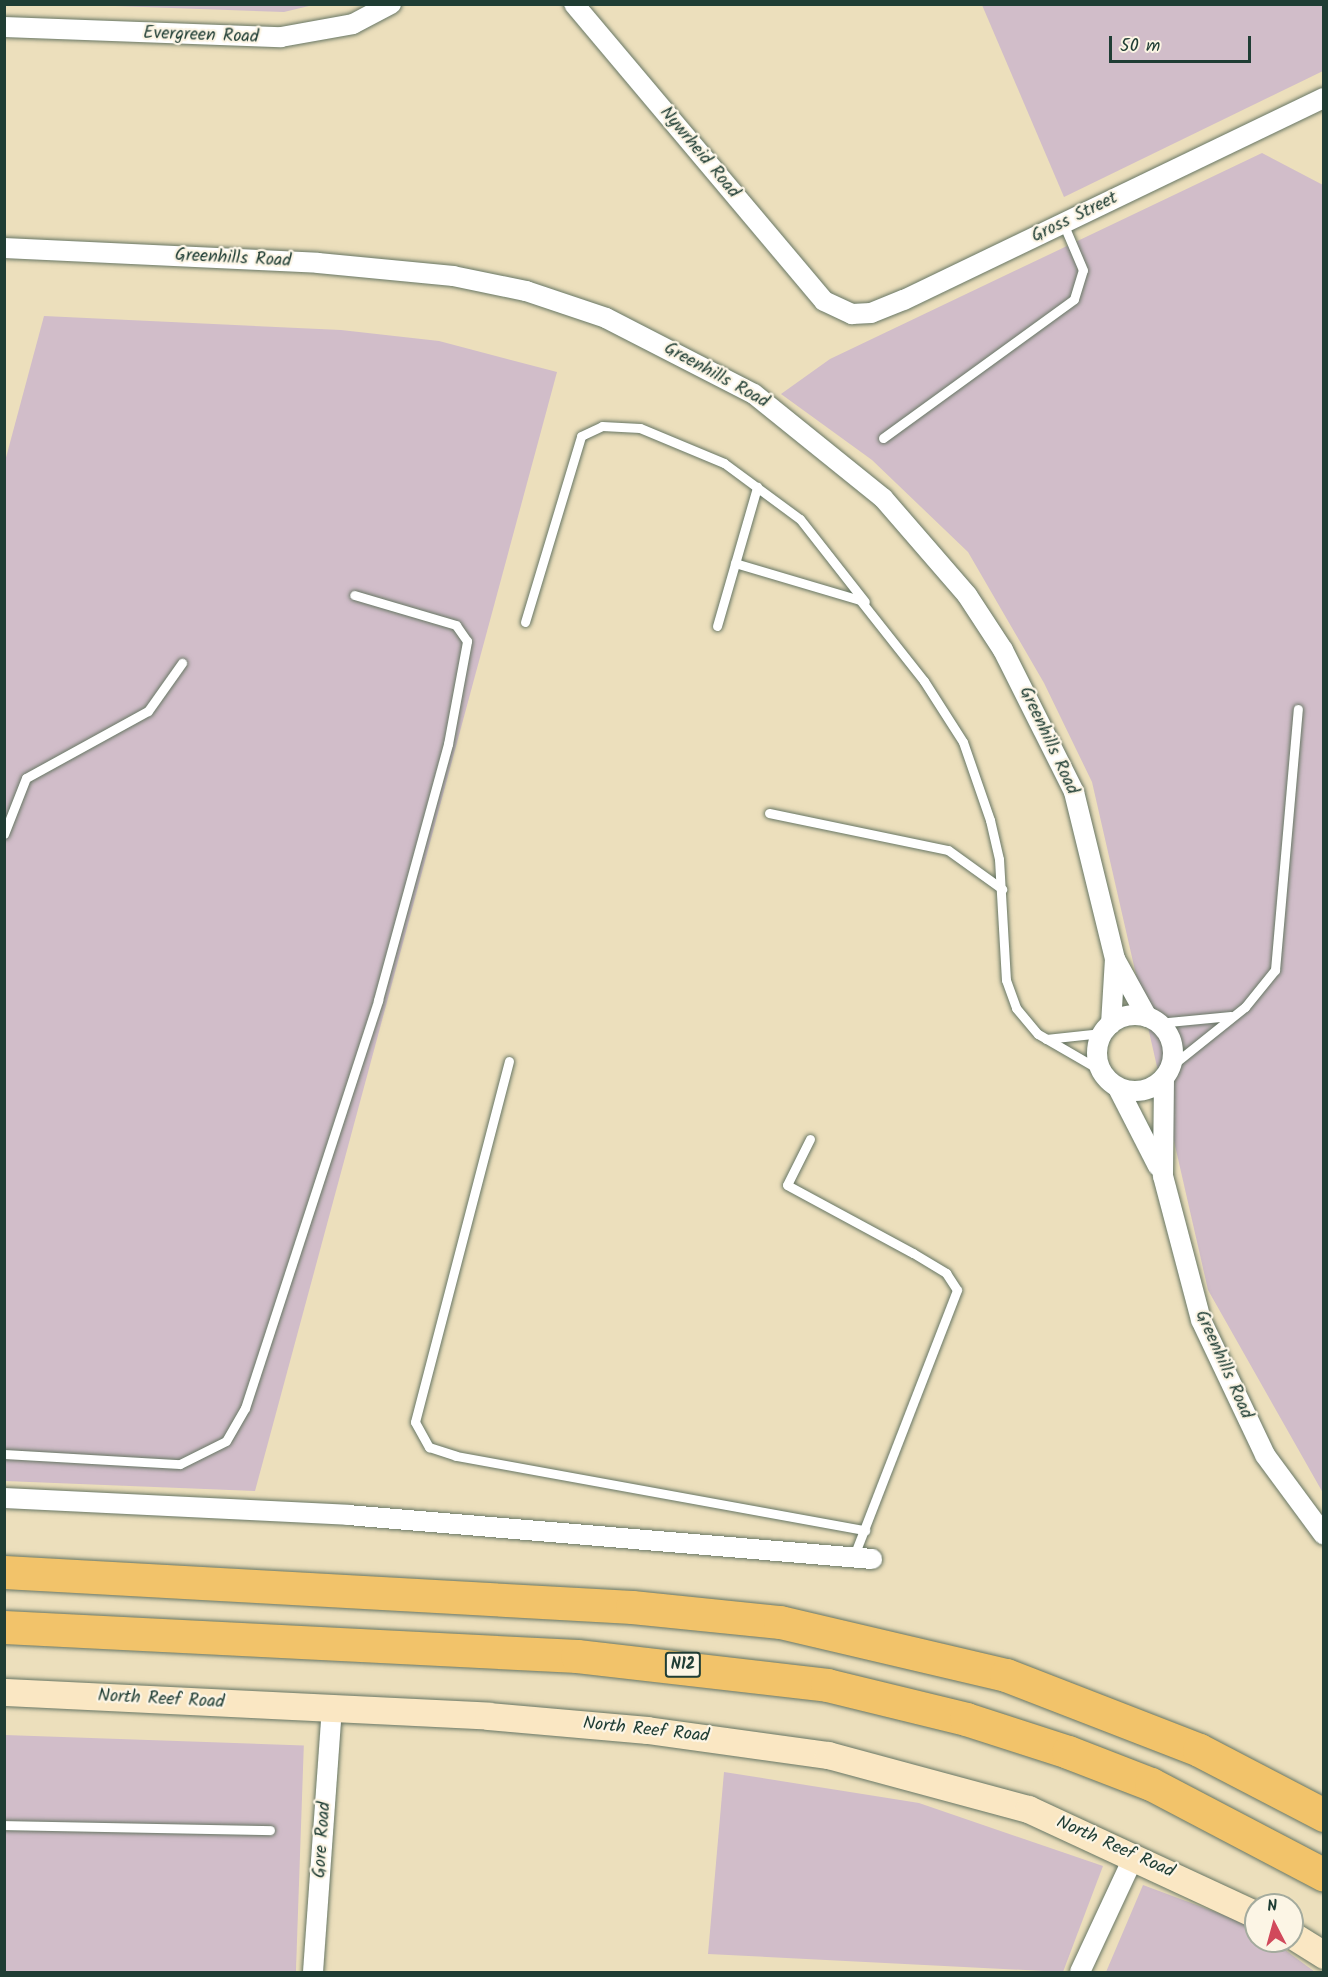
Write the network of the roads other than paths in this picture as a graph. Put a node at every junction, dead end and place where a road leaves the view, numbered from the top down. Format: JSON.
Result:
{"nodes":[{"id":1,"x":391,"y":4,"type":"edge"},
{"id":2,"x":574,"y":4,"type":"edge"},
{"id":3,"x":4,"y":27,"type":"edge"},
{"id":4,"x":1323,"y":98,"type":"edge"},
{"id":5,"x":1063,"y":223,"type":"junction"},
{"id":6,"x":4,"y":248,"type":"edge"},
{"id":7,"x":824,"y":301,"type":"joint"},
{"id":8,"x":883,"y":438,"type":"dead end"},
{"id":9,"x":757,"y":487,"type":"junction"},
{"id":10,"x":735,"y":563,"type":"junction"},
{"id":11,"x":354,"y":595,"type":"dead end"},
{"id":12,"x":869,"y":606,"type":"junction"},
{"id":13,"x":525,"y":622,"type":"dead end"},
{"id":14,"x":717,"y":627,"type":"dead end"},
{"id":15,"x":182,"y":663,"type":"dead end"},
{"id":16,"x":1298,"y":709,"type":"dead end"},
{"id":17,"x":769,"y":813,"type":"dead end"},
{"id":18,"x":4,"y":834,"type":"edge"},
{"id":19,"x":1002,"y":889,"type":"junction"},
{"id":20,"x":1115,"y":959,"type":"junction"},
{"id":21,"x":1231,"y":1016,"type":"junction"},
{"id":22,"x":1152,"y":1020,"type":"junction"},
{"id":23,"x":1107,"y":1028,"type":"junction"},
{"id":24,"x":1046,"y":1039,"type":"junction"},
{"id":25,"x":509,"y":1061,"type":"dead end"},
{"id":26,"x":1100,"y":1070,"type":"junction"},
{"id":27,"x":1167,"y":1072,"type":"junction"},
{"id":28,"x":1118,"y":1088,"type":"junction"},
{"id":29,"x":810,"y":1139,"type":"dead end"},
{"id":30,"x":1163,"y":1176,"type":"junction"},
{"id":31,"x":4,"y":1454,"type":"edge"},
{"id":32,"x":4,"y":1498,"type":"edge"},
{"id":33,"x":865,"y":1530,"type":"junction"},
{"id":34,"x":1323,"y":1535,"type":"edge"},
{"id":35,"x":862,"y":1558,"type":"joint"},
{"id":36,"x":4,"y":1572,"type":"edge"},
{"id":37,"x":4,"y":1627,"type":"edge"},
{"id":38,"x":4,"y":1692,"type":"edge"},
{"id":39,"x":332,"y":1708,"type":"junction"},
{"id":40,"x":1323,"y":1815,"type":"edge"},
{"id":41,"x":4,"y":1826,"type":"edge"},
{"id":42,"x":270,"y":1830,"type":"dead end"},
{"id":43,"x":1134,"y":1856,"type":"junction"},
{"id":44,"x":1323,"y":1875,"type":"edge"},
{"id":45,"x":1244,"y":1910,"type":"edge"},
{"id":46,"x":1304,"y":1943,"type":"edge"},
{"id":47,"x":1323,"y":1955,"type":"edge"},
{"id":48,"x":314,"y":1972,"type":"edge"},
{"id":49,"x":1080,"y":1972,"type":"edge"}],
"edges":[{"from":1,"to":3,"type":"street","name":"Evergreen Road"},
{"from":2,"to":7,"type":"street","name":"Nywrheid Road"},
{"from":4,"to":5,"type":"street","name":"Gross Street"},
{"from":5,"to":7,"type":"street","name":"Gross Street"},
{"from":5,"to":8,"type":"lane"},
{"from":6,"to":20,"type":"street","name":"Greenhills Road"},
{"from":9,"to":10,"type":"lane"},
{"from":9,"to":12,"type":"lane"},
{"from":9,"to":13,"type":"lane"},
{"from":10,"to":12,"type":"lane"},
{"from":10,"to":14,"type":"lane"},
{"from":11,"to":31,"type":"lane"},
{"from":12,"to":19,"type":"lane"},
{"from":15,"to":18,"type":"lane"},
{"from":16,"to":21,"type":"lane"},
{"from":17,"to":19,"type":"lane"},
{"from":19,"to":24,"type":"lane"},
{"from":20,"to":22,"type":"street","name":"Greenhills Road"},
{"from":20,"to":23,"type":"street","name":"Greenhills Road"},
{"from":21,"to":22,"type":"lane"},
{"from":21,"to":27,"type":"lane"},
{"from":22,"to":23,"type":"street"},
{"from":22,"to":27,"type":"street"},
{"from":23,"to":24,"type":"lane"},
{"from":23,"to":26,"type":"street"},
{"from":24,"to":26,"type":"lane"},
{"from":25,"to":33,"type":"lane"},
{"from":26,"to":28,"type":"street"},
{"from":27,"to":28,"type":"street"},
{"from":27,"to":30,"type":"street","name":"Greenhills Road"},
{"from":28,"to":30,"type":"street","name":"Greenhills Road"},
{"from":29,"to":33,"type":"lane"},
{"from":30,"to":34,"type":"street","name":"Greenhills Road"},
{"from":32,"to":35,"type":"street"},
{"from":33,"to":35,"type":"lane"},
{"from":36,"to":40,"type":"highway"},
{"from":37,"to":44,"type":"highway","number":"N12"},
{"from":38,"to":39,"type":"main road","name":"North Reef Road"},
{"from":39,"to":43,"type":"main road","name":"North Reef Road"},
{"from":39,"to":48,"type":"street","name":"Gore Road"},
{"from":41,"to":42,"type":"lane"},
{"from":43,"to":45,"type":"main road","name":"North Reef Road"},
{"from":43,"to":49,"type":"street"},
{"from":46,"to":47,"type":"main road"}]}
